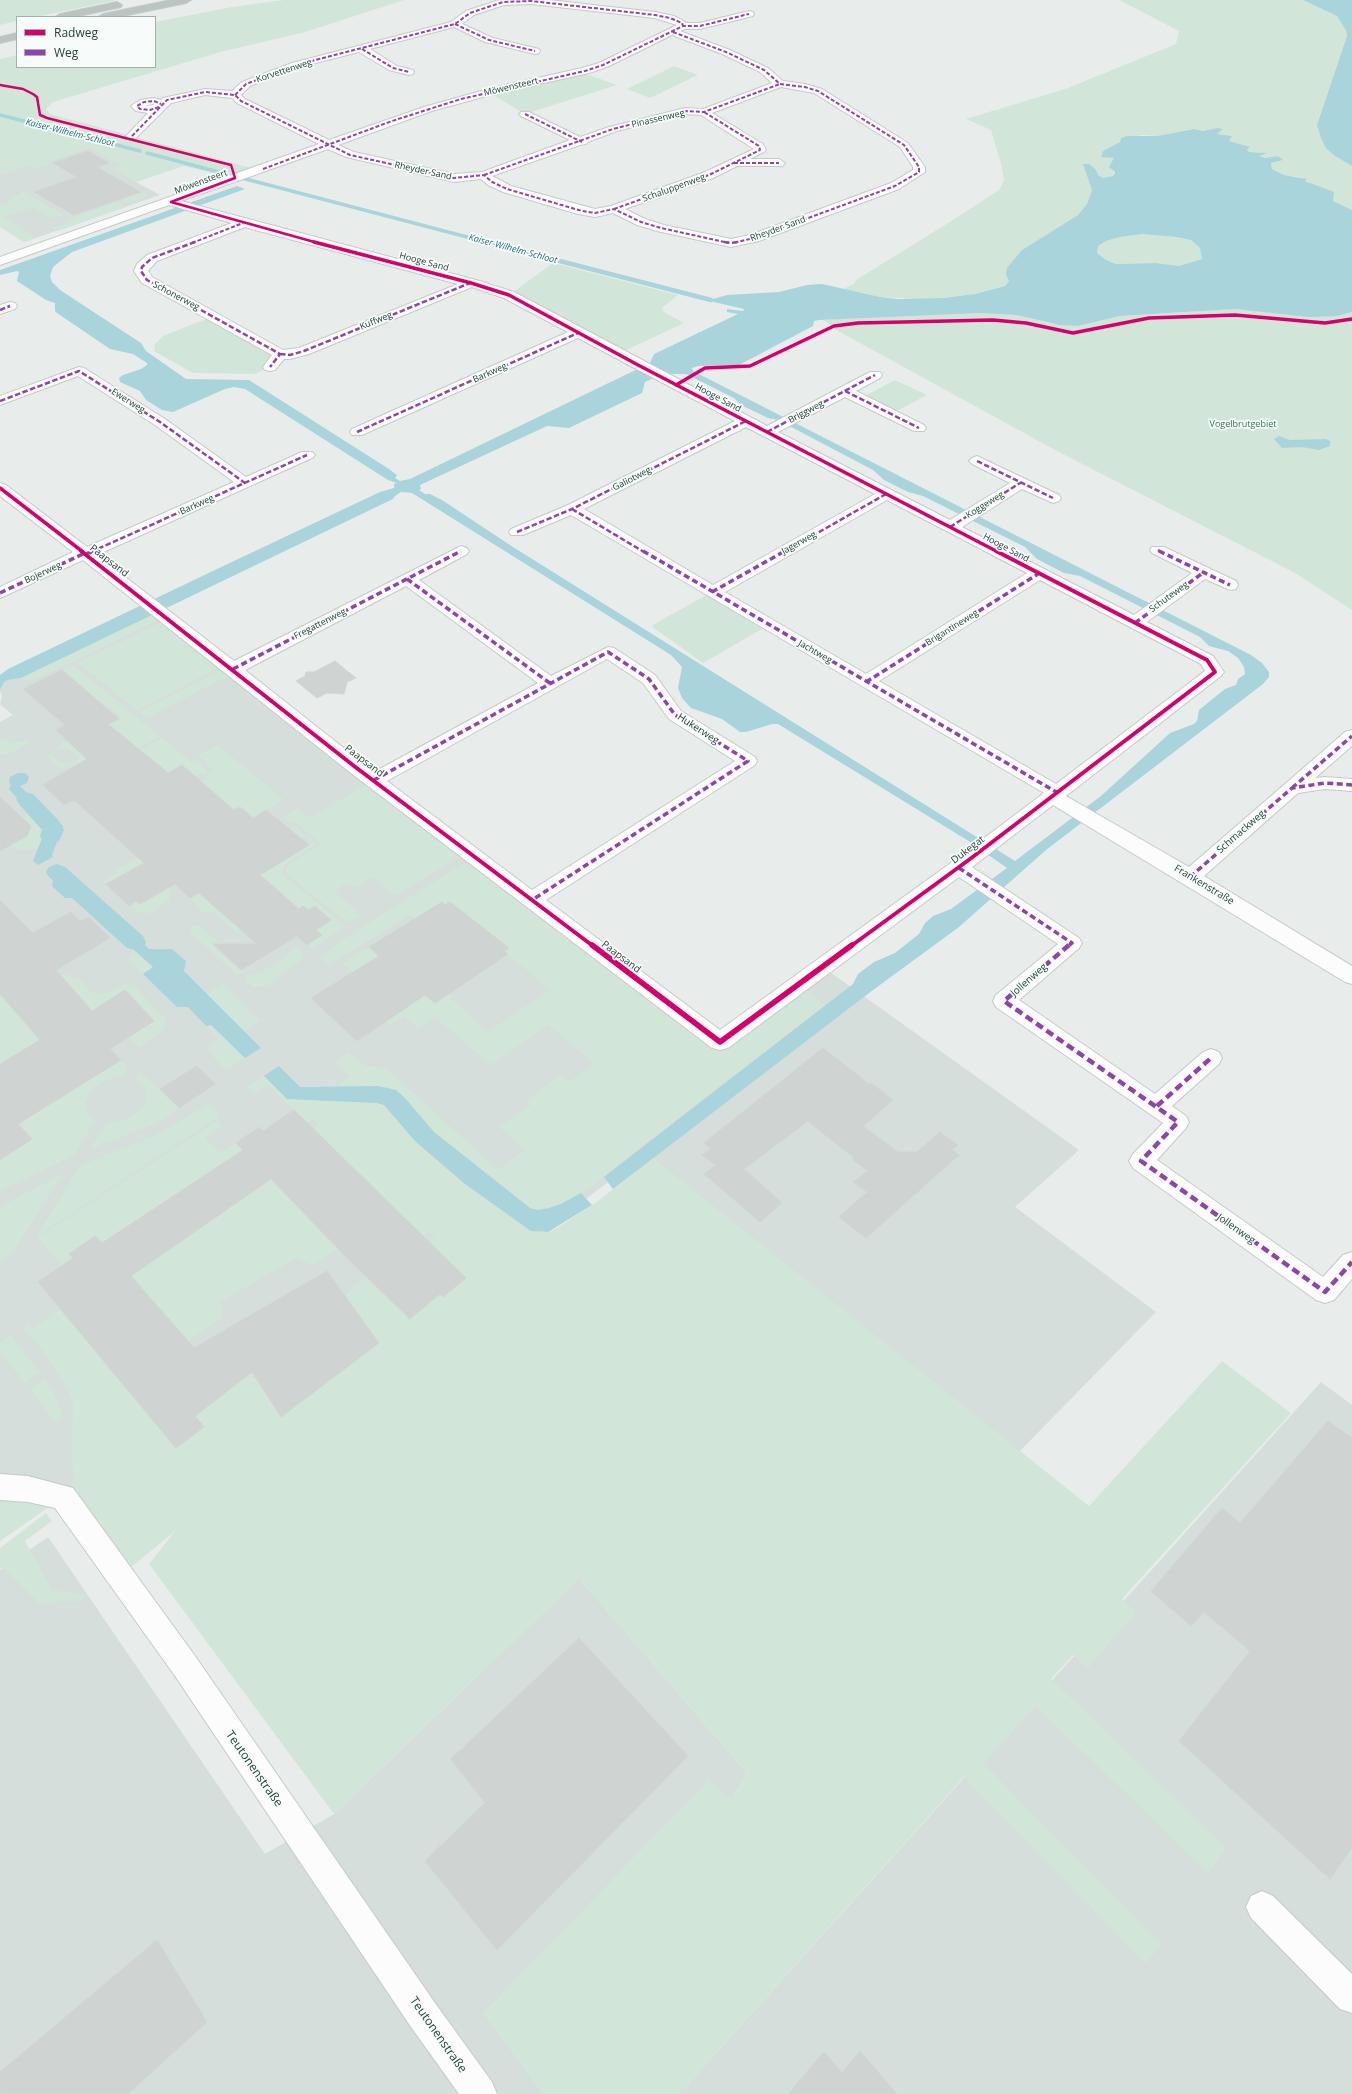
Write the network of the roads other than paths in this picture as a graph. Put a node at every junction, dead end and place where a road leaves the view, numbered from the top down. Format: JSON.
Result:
{"nodes":[{"id":1,"x":142,"y":0,"type":"edge"},
{"id":2,"x":186,"y":0,"type":"edge"},
{"id":3,"x":526,"y":0,"type":"edge"},
{"id":4,"x":749,"y":14,"type":"dead end"},
{"id":5,"x":65,"y":16,"type":"edge"},
{"id":6,"x":108,"y":16,"type":"edge"},
{"id":7,"x":455,"y":24,"type":"junction"},
{"id":8,"x":683,"y":26,"type":"junction"},
{"id":9,"x":16,"y":27,"type":"edge"},
{"id":10,"x":0,"y":30,"type":"edge"},
{"id":11,"x":673,"y":32,"type":"junction"},
{"id":12,"x":16,"y":36,"type":"edge"},
{"id":13,"x":0,"y":40,"type":"edge"},
{"id":14,"x":362,"y":49,"type":"junction"},
{"id":15,"x":535,"y":51,"type":"dead end"},
{"id":16,"x":409,"y":72,"type":"dead end"},
{"id":17,"x":780,"y":84,"type":"junction"},
{"id":18,"x":235,"y":95,"type":"junction"},
{"id":19,"x":704,"y":112,"type":"junction"},
{"id":20,"x":524,"y":114,"type":"dead end"},
{"id":21,"x":132,"y":136,"type":"dead end"},
{"id":22,"x":582,"y":142,"type":"junction"},
{"id":23,"x":329,"y":145,"type":"junction"},
{"id":24,"x":778,"y":163,"type":"dead end"},
{"id":25,"x":732,"y":164,"type":"junction"},
{"id":26,"x":484,"y":175,"type":"junction"},
{"id":27,"x":176,"y":203,"type":"junction"},
{"id":28,"x":614,"y":209,"type":"junction"},
{"id":29,"x":243,"y":223,"type":"junction"},
{"id":30,"x":0,"y":261,"type":"edge"},
{"id":31,"x":471,"y":283,"type":"junction"},
{"id":32,"x":578,"y":333,"type":"junction"},
{"id":33,"x":280,"y":354,"type":"junction"},
{"id":34,"x":270,"y":367,"type":"dead end"},
{"id":35,"x":875,"y":375,"type":"dead end"},
{"id":36,"x":845,"y":391,"type":"junction"},
{"id":37,"x":0,"y":401,"type":"edge"},
{"id":38,"x":746,"y":421,"type":"junction"},
{"id":39,"x":919,"y":428,"type":"dead end"},
{"id":40,"x":357,"y":432,"type":"dead end"},
{"id":41,"x":767,"y":432,"type":"junction"},
{"id":42,"x":307,"y":455,"type":"dead end"},
{"id":43,"x":977,"y":461,"type":"dead end"},
{"id":44,"x":245,"y":483,"type":"junction"},
{"id":45,"x":1020,"y":483,"type":"junction"},
{"id":46,"x":0,"y":488,"type":"edge"},
{"id":47,"x":886,"y":494,"type":"junction"},
{"id":48,"x":1053,"y":498,"type":"dead end"},
{"id":49,"x":572,"y":509,"type":"junction"},
{"id":50,"x":950,"y":527,"type":"junction"},
{"id":51,"x":517,"y":532,"type":"dead end"},
{"id":52,"x":1158,"y":550,"type":"dead end"},
{"id":53,"x":462,"y":551,"type":"dead end"},
{"id":54,"x":86,"y":554,"type":"junction"},
{"id":55,"x":1204,"y":572,"type":"junction"},
{"id":56,"x":1038,"y":574,"type":"junction"},
{"id":57,"x":407,"y":579,"type":"junction"},
{"id":58,"x":1230,"y":585,"type":"dead end"},
{"id":59,"x":712,"y":592,"type":"junction"},
{"id":60,"x":0,"y":593,"type":"edge"},
{"id":61,"x":1147,"y":613,"type":"junction"},
{"id":62,"x":1211,"y":664,"type":"joint"},
{"id":63,"x":233,"y":669,"type":"junction"},
{"id":64,"x":866,"y":682,"type":"junction"},
{"id":65,"x":551,"y":684,"type":"junction"},
{"id":66,"x":1352,"y":736,"type":"edge"},
{"id":67,"x":374,"y":780,"type":"junction"},
{"id":68,"x":1352,"y":784,"type":"edge"},
{"id":69,"x":1292,"y":788,"type":"junction"},
{"id":70,"x":1056,"y":795,"type":"junction"},
{"id":71,"x":965,"y":864,"type":"junction"},
{"id":72,"x":1190,"y":877,"type":"junction"},
{"id":73,"x":532,"y":900,"type":"junction"},
{"id":74,"x":1352,"y":976,"type":"edge"},
{"id":75,"x":720,"y":1042,"type":"joint"},
{"id":76,"x":1211,"y":1058,"type":"dead end"},
{"id":77,"x":1157,"y":1106,"type":"junction"},
{"id":78,"x":1352,"y":1262,"type":"edge"},
{"id":79,"x":0,"y":1487,"type":"edge"},
{"id":80,"x":1262,"y":1907,"type":"dead end"},
{"id":81,"x":1352,"y":1997,"type":"edge"},
{"id":82,"x":480,"y":2094,"type":"edge"}],
"edges":[{"from":1,"to":5,"type":"highway"},
{"from":2,"to":6,"type":"highway"},
{"from":3,"to":7,"type":"street","name":"Korvettenweg"},
{"from":3,"to":8,"type":"street","name":"Korvettenweg"},
{"from":4,"to":8,"type":"street"},
{"from":7,"to":14,"type":"street","name":"Korvettenweg"},
{"from":7,"to":15,"type":"street"},
{"from":8,"to":11,"type":"street","name":"Möwensteert"},
{"from":9,"to":10,"type":"highway"},
{"from":11,"to":17,"type":"street"},
{"from":11,"to":23,"type":"street","name":"Möwensteert"},
{"from":12,"to":13,"type":"highway"},
{"from":14,"to":16,"type":"street"},
{"from":14,"to":18,"type":"street","name":"Korvettenweg"},
{"from":17,"to":19,"type":"street","name":"Pinassenweg"},
{"from":17,"to":28,"type":"street","name":"Rheyder Sand"},
{"from":18,"to":21,"type":"street"},
{"from":18,"to":23,"type":"street"},
{"from":19,"to":22,"type":"street","name":"Pinassenweg"},
{"from":19,"to":25,"type":"street","name":"Schaluppenweg"},
{"from":20,"to":22,"type":"street"},
{"from":22,"to":26,"type":"street","name":"Pinassenweg"},
{"from":23,"to":26,"type":"street","name":"Rheyder Sand"},
{"from":23,"to":27,"type":"street","name":"Möwensteert"},
{"from":24,"to":25,"type":"street","name":"Schaluppenweg"},
{"from":25,"to":28,"type":"street","name":"Schaluppenweg"},
{"from":26,"to":28,"type":"street"},
{"from":27,"to":29,"type":"street","name":"Hooge Sand"},
{"from":27,"to":30,"type":"street","name":"Möwensteert"},
{"from":29,"to":31,"type":"street","name":"Hooge Sand"},
{"from":29,"to":33,"type":"street","name":"Schonerweg"},
{"from":31,"to":32,"type":"street","name":"Hooge Sand"},
{"from":31,"to":33,"type":"street","name":"Kuffweg"},
{"from":32,"to":38,"type":"street","name":"Hooge Sand"},
{"from":32,"to":40,"type":"street","name":"Barkweg"},
{"from":33,"to":34,"type":"street"},
{"from":35,"to":36,"type":"street","name":"Briggweg"},
{"from":36,"to":39,"type":"street"},
{"from":36,"to":41,"type":"street","name":"Briggweg"},
{"from":37,"to":44,"type":"street","name":"Ewerweg"},
{"from":38,"to":41,"type":"street","name":"Hooge Sand"},
{"from":38,"to":49,"type":"street","name":"Galiotweg"},
{"from":41,"to":47,"type":"street","name":"Hooge Sand"},
{"from":42,"to":44,"type":"street","name":"Barkweg"},
{"from":43,"to":45,"type":"street","name":"Koggeweg"},
{"from":44,"to":54,"type":"street","name":"Barkweg"},
{"from":45,"to":48,"type":"street","name":"Koggeweg"},
{"from":45,"to":50,"type":"street","name":"Koggeweg"},
{"from":46,"to":54,"type":"street","name":"Paapsand"},
{"from":47,"to":50,"type":"street","name":"Hooge Sand"},
{"from":47,"to":59,"type":"street","name":"Jagerweg"},
{"from":49,"to":51,"type":"street","name":"Galiotweg"},
{"from":49,"to":59,"type":"street","name":"Jachtweg"},
{"from":50,"to":56,"type":"street","name":"Hooge Sand"},
{"from":52,"to":55,"type":"street","name":"Schuteweg"},
{"from":53,"to":57,"type":"street","name":"Fregattenweg"},
{"from":54,"to":60,"type":"street","name":"Bojerweg"},
{"from":54,"to":63,"type":"street","name":"Paapsand"},
{"from":55,"to":58,"type":"street","name":"Schuteweg"},
{"from":55,"to":61,"type":"street","name":"Schuteweg"},
{"from":56,"to":61,"type":"street","name":"Hooge Sand"},
{"from":56,"to":64,"type":"street","name":"Brigantineweg"},
{"from":57,"to":63,"type":"street","name":"Fregattenweg"},
{"from":57,"to":65,"type":"street"},
{"from":59,"to":64,"type":"street","name":"Jachtweg"},
{"from":61,"to":62,"type":"street","name":"Hooge Sand"},
{"from":62,"to":70,"type":"street","name":"Dukegat"},
{"from":63,"to":67,"type":"street","name":"Paapsand"},
{"from":64,"to":70,"type":"street","name":"Jachtweg"},
{"from":65,"to":67,"type":"street","name":"Hukerweg"},
{"from":65,"to":73,"type":"street","name":"Hukerweg"},
{"from":66,"to":69,"type":"street","name":"Schmackweg"},
{"from":67,"to":73,"type":"street","name":"Paapsand"},
{"from":68,"to":69,"type":"street"},
{"from":69,"to":72,"type":"street","name":"Schmackweg"},
{"from":70,"to":71,"type":"street","name":"Dukegat"},
{"from":70,"to":72,"type":"street","name":"Frankenstraße"},
{"from":71,"to":75,"type":"street","name":"Dukegat"},
{"from":71,"to":77,"type":"street","name":"Jollenweg"},
{"from":72,"to":74,"type":"street","name":"Frankenstraße"},
{"from":73,"to":75,"type":"street","name":"Paapsand"},
{"from":76,"to":77,"type":"street"},
{"from":77,"to":78,"type":"street","name":"Jollenweg"},
{"from":79,"to":82,"type":"street","name":"Teutonenstraße"},
{"from":80,"to":81,"type":"street"}]}
